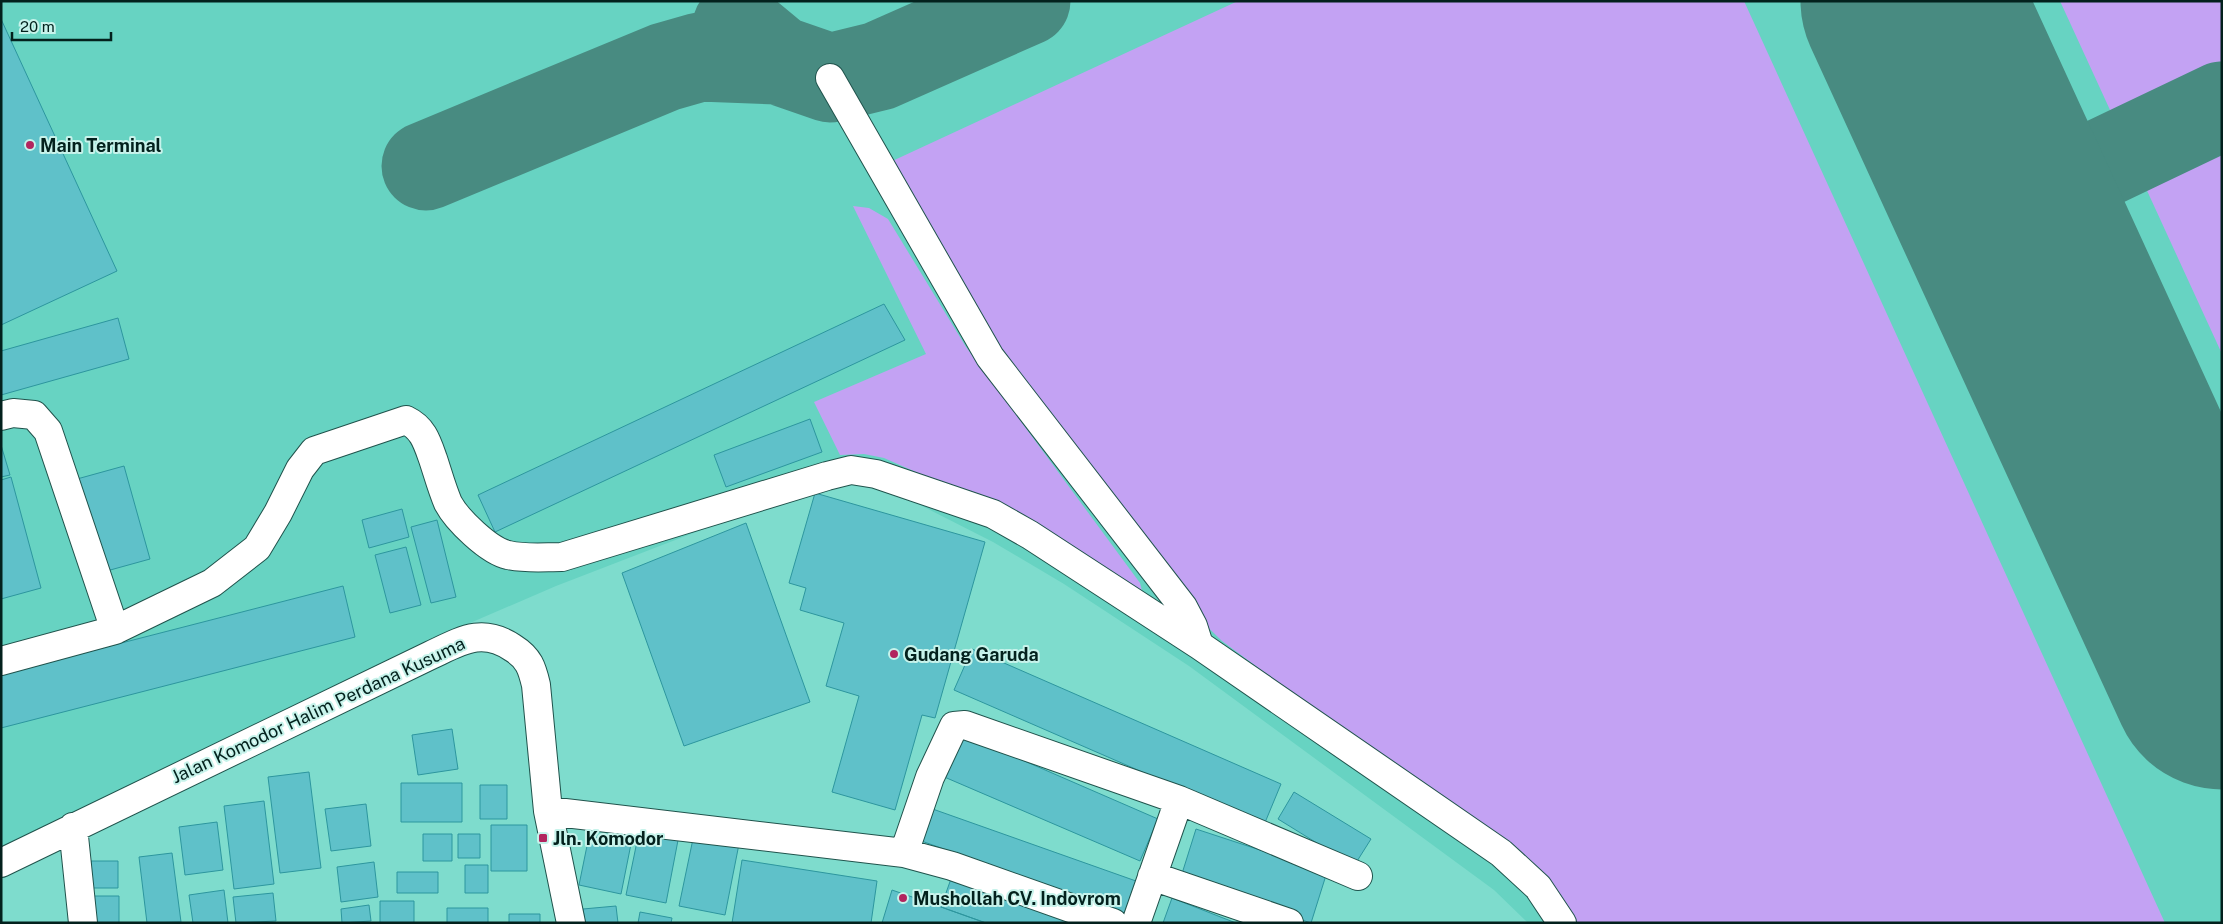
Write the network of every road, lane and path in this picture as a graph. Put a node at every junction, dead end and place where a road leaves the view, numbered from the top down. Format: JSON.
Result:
{"nodes":[{"id":1,"x":830,"y":78,"type":"dead end"},
{"id":2,"x":1,"y":416,"type":"edge"},
{"id":3,"x":115,"y":630,"type":"junction"},
{"id":4,"x":1199,"y":645,"type":"junction"},
{"id":5,"x":1,"y":661,"type":"edge"},
{"id":6,"x":1179,"y":800,"type":"junction"},
{"id":7,"x":548,"y":811,"type":"junction"},
{"id":8,"x":72,"y":827,"type":"junction"},
{"id":9,"x":904,"y":853,"type":"junction"},
{"id":10,"x":1,"y":862,"type":"edge"},
{"id":11,"x":1152,"y":876,"type":"junction"},
{"id":12,"x":1358,"y":876,"type":"dead end"},
{"id":13,"x":83,"y":923,"type":"edge"},
{"id":14,"x":571,"y":923,"type":"edge"},
{"id":15,"x":1113,"y":923,"type":"edge"},
{"id":16,"x":1136,"y":923,"type":"edge"},
{"id":17,"x":1289,"y":923,"type":"edge"},
{"id":18,"x":1562,"y":923,"type":"edge"}],
"edges":[{"from":1,"to":4,"type":"street"},
{"from":2,"to":3,"type":"street"},
{"from":3,"to":4,"type":"street"},
{"from":3,"to":5,"type":"street"},
{"from":4,"to":18,"type":"street"},
{"from":6,"to":9,"type":"street"},
{"from":6,"to":11,"type":"street"},
{"from":6,"to":12,"type":"street"},
{"from":7,"to":8,"type":"street","name":"Jalan Komodor Halim Perdana Kusuma"},
{"from":7,"to":9,"type":"street"},
{"from":7,"to":14,"type":"street","name":"Jalan Komodor Halim Perdana Kusuma"},
{"from":8,"to":10,"type":"street","name":"Jalan Komodor Halim Perdana Kusuma"},
{"from":8,"to":13,"type":"street"},
{"from":9,"to":15,"type":"street"},
{"from":11,"to":16,"type":"street"},
{"from":11,"to":17,"type":"street"}]}
